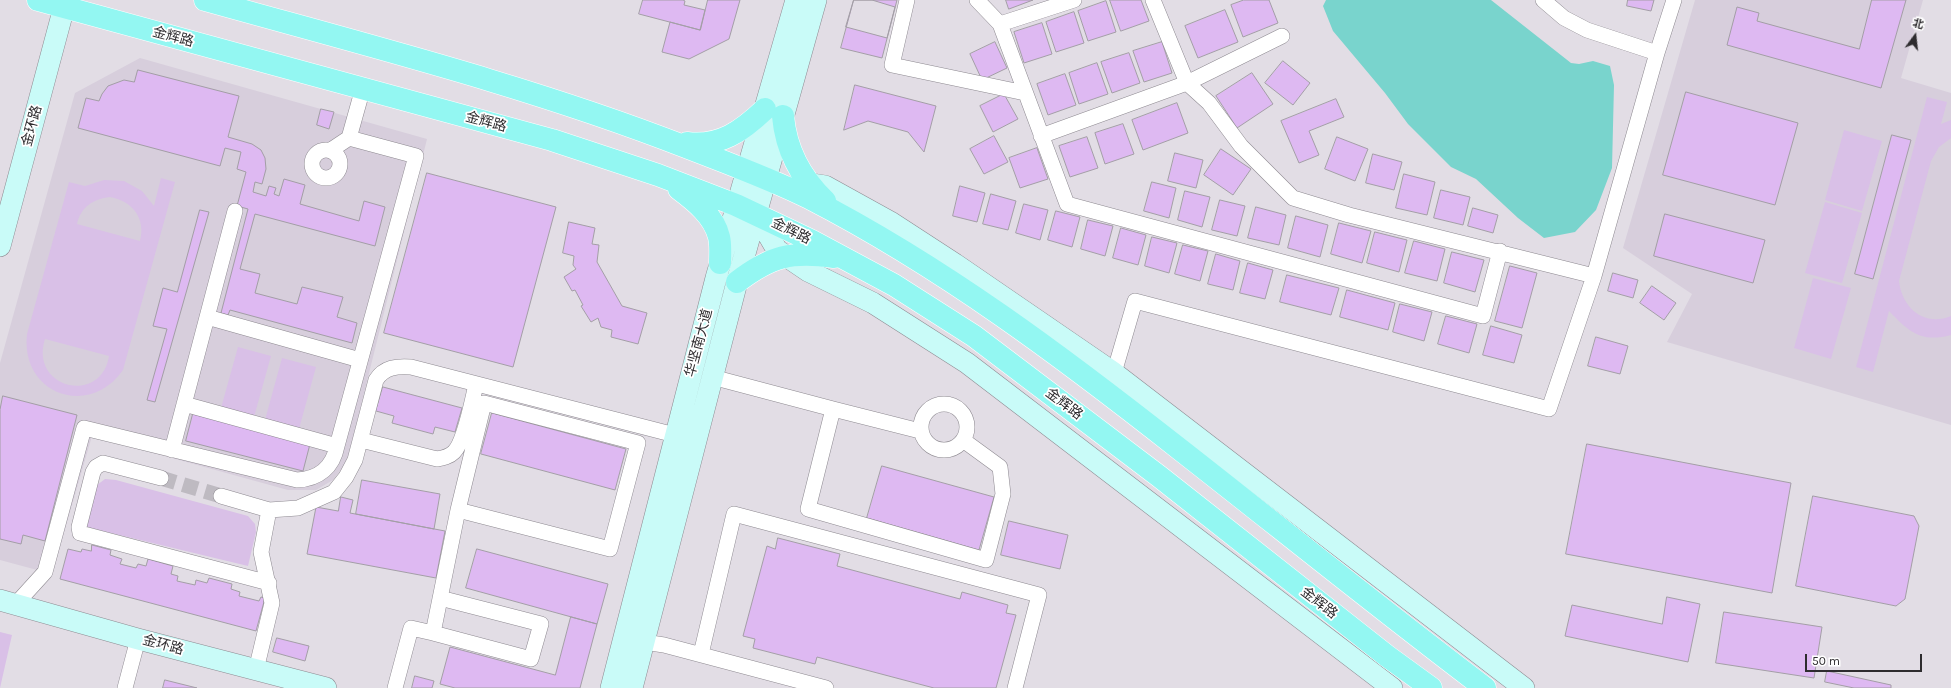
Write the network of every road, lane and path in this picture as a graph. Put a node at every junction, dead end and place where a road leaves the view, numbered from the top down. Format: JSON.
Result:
{"nodes":[{"id":1,"x":38,"y":0,"type":"edge"},
{"id":2,"x":205,"y":0,"type":"edge"},
{"id":3,"x":796,"y":0,"type":"edge"},
{"id":4,"x":816,"y":0,"type":"edge"},
{"id":5,"x":907,"y":0,"type":"edge"},
{"id":6,"x":977,"y":0,"type":"edge"},
{"id":7,"x":1074,"y":0,"type":"edge"},
{"id":8,"x":1153,"y":0,"type":"edge"},
{"id":9,"x":1543,"y":0,"type":"edge"},
{"id":10,"x":1674,"y":0,"type":"edge"},
{"id":11,"x":65,"y":4,"type":"edge"},
{"id":12,"x":1000,"y":24,"type":"junction"},
{"id":13,"x":1282,"y":36,"type":"dead end"},
{"id":14,"x":1657,"y":53,"type":"junction"},
{"id":15,"x":1187,"y":83,"type":"junction"},
{"id":16,"x":363,"y":88,"type":"junction"},
{"id":17,"x":1025,"y":93,"type":"junction"},
{"id":18,"x":774,"y":113,"type":"junction"},
{"id":19,"x":1041,"y":136,"type":"junction"},
{"id":20,"x":349,"y":138,"type":"junction"},
{"id":21,"x":671,"y":141,"type":"junction"},
{"id":22,"x":331,"y":150,"type":"dead end"},
{"id":23,"x":746,"y":170,"type":"junction"},
{"id":24,"x":658,"y":175,"type":"junction"},
{"id":25,"x":767,"y":179,"type":"junction"},
{"id":26,"x":808,"y":183,"type":"junction"},
{"id":27,"x":736,"y":205,"type":"junction"},
{"id":28,"x":235,"y":211,"type":"dead end"},
{"id":29,"x":756,"y":214,"type":"junction"},
{"id":30,"x":845,"y":217,"type":"junction"},
{"id":31,"x":0,"y":246,"type":"edge"},
{"id":32,"x":1500,"y":251,"type":"junction"},
{"id":33,"x":786,"y":256,"type":"junction"},
{"id":34,"x":847,"y":259,"type":"junction"},
{"id":35,"x":720,"y":263,"type":"junction"},
{"id":36,"x":1594,"y":276,"type":"junction"},
{"id":37,"x":737,"y":282,"type":"junction"},
{"id":38,"x":207,"y":317,"type":"junction"},
{"id":39,"x":360,"y":360,"type":"junction"},
{"id":40,"x":1114,"y":373,"type":"junction"},
{"id":41,"x":712,"y":377,"type":"junction"},
{"id":42,"x":476,"y":385,"type":"junction"},
{"id":43,"x":184,"y":404,"type":"junction"},
{"id":44,"x":833,"y":409,"type":"junction"},
{"id":45,"x":920,"y":431,"type":"junction"},
{"id":46,"x":675,"y":435,"type":"junction"},
{"id":47,"x":361,"y":440,"type":"junction"},
{"id":48,"x":963,"y":440,"type":"junction"},
{"id":49,"x":337,"y":446,"type":"junction"},
{"id":50,"x":172,"y":450,"type":"junction"},
{"id":51,"x":161,"y":478,"type":"tunnel mouth"},
{"id":52,"x":221,"y":496,"type":"tunnel mouth"},
{"id":53,"x":269,"y":510,"type":"junction"},
{"id":54,"x":458,"y":510,"type":"junction"},
{"id":55,"x":269,"y":583,"type":"junction"},
{"id":56,"x":440,"y":598,"type":"junction"},
{"id":57,"x":8,"y":602,"type":"edge"},
{"id":58,"x":433,"y":633,"type":"junction"},
{"id":59,"x":138,"y":639,"type":"junction"},
{"id":60,"x":644,"y":642,"type":"junction"},
{"id":61,"x":701,"y":654,"type":"junction"},
{"id":62,"x":256,"y":670,"type":"junction"},
{"id":63,"x":125,"y":688,"type":"edge"},
{"id":64,"x":326,"y":688,"type":"edge"},
{"id":65,"x":395,"y":688,"type":"edge"},
{"id":66,"x":611,"y":688,"type":"edge"},
{"id":67,"x":632,"y":688,"type":"edge"},
{"id":68,"x":826,"y":688,"type":"edge"},
{"id":69,"x":1015,"y":688,"type":"edge"},
{"id":70,"x":1392,"y":688,"type":"edge"},
{"id":71,"x":1431,"y":688,"type":"edge"},
{"id":72,"x":1485,"y":688,"type":"edge"},
{"id":73,"x":1524,"y":688,"type":"edge"}],
"edges":[{"from":1,"to":11,"type":"main road","name":"金辉路"},
{"from":2,"to":21,"type":"main road"},
{"from":3,"to":18,"type":"street","name":"华坚南大道"},
{"from":4,"to":18,"type":"street","name":"华坚南大道"},
{"from":5,"to":17,"type":"street"},
{"from":6,"to":12,"type":"street"},
{"from":7,"to":12,"type":"street"},
{"from":8,"to":15,"type":"street"},
{"from":9,"to":14,"type":"street"},
{"from":10,"to":14,"type":"street"},
{"from":11,"to":16,"type":"main road","name":"金辉路"},
{"from":11,"to":31,"type":"street","name":"金环路"},
{"from":12,"to":17,"type":"street"},
{"from":13,"to":15,"type":"street"},
{"from":14,"to":36,"type":"street"},
{"from":15,"to":19,"type":"street"},
{"from":15,"to":32,"type":"street"},
{"from":16,"to":20,"type":"street"},
{"from":16,"to":24,"type":"main road","name":"金辉路"},
{"from":17,"to":19,"type":"street"},
{"from":18,"to":21,"type":"main road"},
{"from":18,"to":23,"type":"street","name":"华坚南大道"},
{"from":18,"to":25,"type":"street","name":"华坚南大道"},
{"from":18,"to":26,"type":"main road"},
{"from":19,"to":32,"type":"street"},
{"from":20,"to":22,"type":"street"},
{"from":20,"to":39,"type":"street"},
{"from":21,"to":23,"type":"main road"},
{"from":23,"to":25,"type":"main road"},
{"from":23,"to":27,"type":"street","name":"华坚南大道"},
{"from":24,"to":27,"type":"main road","name":"金辉路"},
{"from":24,"to":35,"type":"main road"},
{"from":25,"to":26,"type":"street"},
{"from":25,"to":29,"type":"street","name":"华坚南大道"},
{"from":25,"to":30,"type":"main road"},
{"from":26,"to":30,"type":"main road"},
{"from":26,"to":40,"type":"street"},
{"from":27,"to":29,"type":"main road","name":"金辉路"},
{"from":27,"to":35,"type":"street","name":"华坚南大道"},
{"from":28,"to":38,"type":"street"},
{"from":29,"to":33,"type":"street"},
{"from":29,"to":34,"type":"main road","name":"金辉路"},
{"from":29,"to":37,"type":"street","name":"华坚南大道"},
{"from":30,"to":72,"type":"main road"},
{"from":32,"to":36,"type":"street"},
{"from":33,"to":34,"type":"main road"},
{"from":33,"to":37,"type":"main road"},
{"from":33,"to":70,"type":"street"},
{"from":34,"to":71,"type":"main road","name":"金辉路"},
{"from":35,"to":46,"type":"street","name":"华坚南大道"},
{"from":36,"to":40,"type":"street"},
{"from":37,"to":41,"type":"street","name":"华坚南大道"},
{"from":38,"to":39,"type":"street"},
{"from":38,"to":43,"type":"street"},
{"from":39,"to":49,"type":"street"},
{"from":40,"to":73,"type":"street"},
{"from":41,"to":44,"type":"street"},
{"from":41,"to":60,"type":"street","name":"华坚南大道"},
{"from":42,"to":46,"type":"street"},
{"from":42,"to":47,"type":"street"},
{"from":42,"to":47,"type":"street"},
{"from":43,"to":49,"type":"street"},
{"from":43,"to":50,"type":"street"},
{"from":44,"to":45,"type":"street"},
{"from":44,"to":48,"type":"street"},
{"from":45,"to":48,"type":"street"},
{"from":45,"to":48,"type":"street"},
{"from":46,"to":66,"type":"street","name":"华坚南大道"},
{"from":47,"to":53,"type":"street"},
{"from":49,"to":50,"type":"street"},
{"from":50,"to":57,"type":"street"},
{"from":51,"to":55,"type":"street"},
{"from":52,"to":53,"type":"street"},
{"from":53,"to":55,"type":"street"},
{"from":54,"to":54,"type":"street"},
{"from":54,"to":56,"type":"street"},
{"from":55,"to":62,"type":"street"},
{"from":56,"to":58,"type":"street"},
{"from":56,"to":58,"type":"street"},
{"from":57,"to":59,"type":"street","name":"金环路"},
{"from":58,"to":65,"type":"street"},
{"from":59,"to":62,"type":"street","name":"金环路"},
{"from":59,"to":63,"type":"street"},
{"from":60,"to":61,"type":"street"},
{"from":60,"to":67,"type":"street","name":"华坚南大道"},
{"from":61,"to":68,"type":"street"},
{"from":61,"to":69,"type":"street"},
{"from":62,"to":64,"type":"street","name":"金环路"}]}
